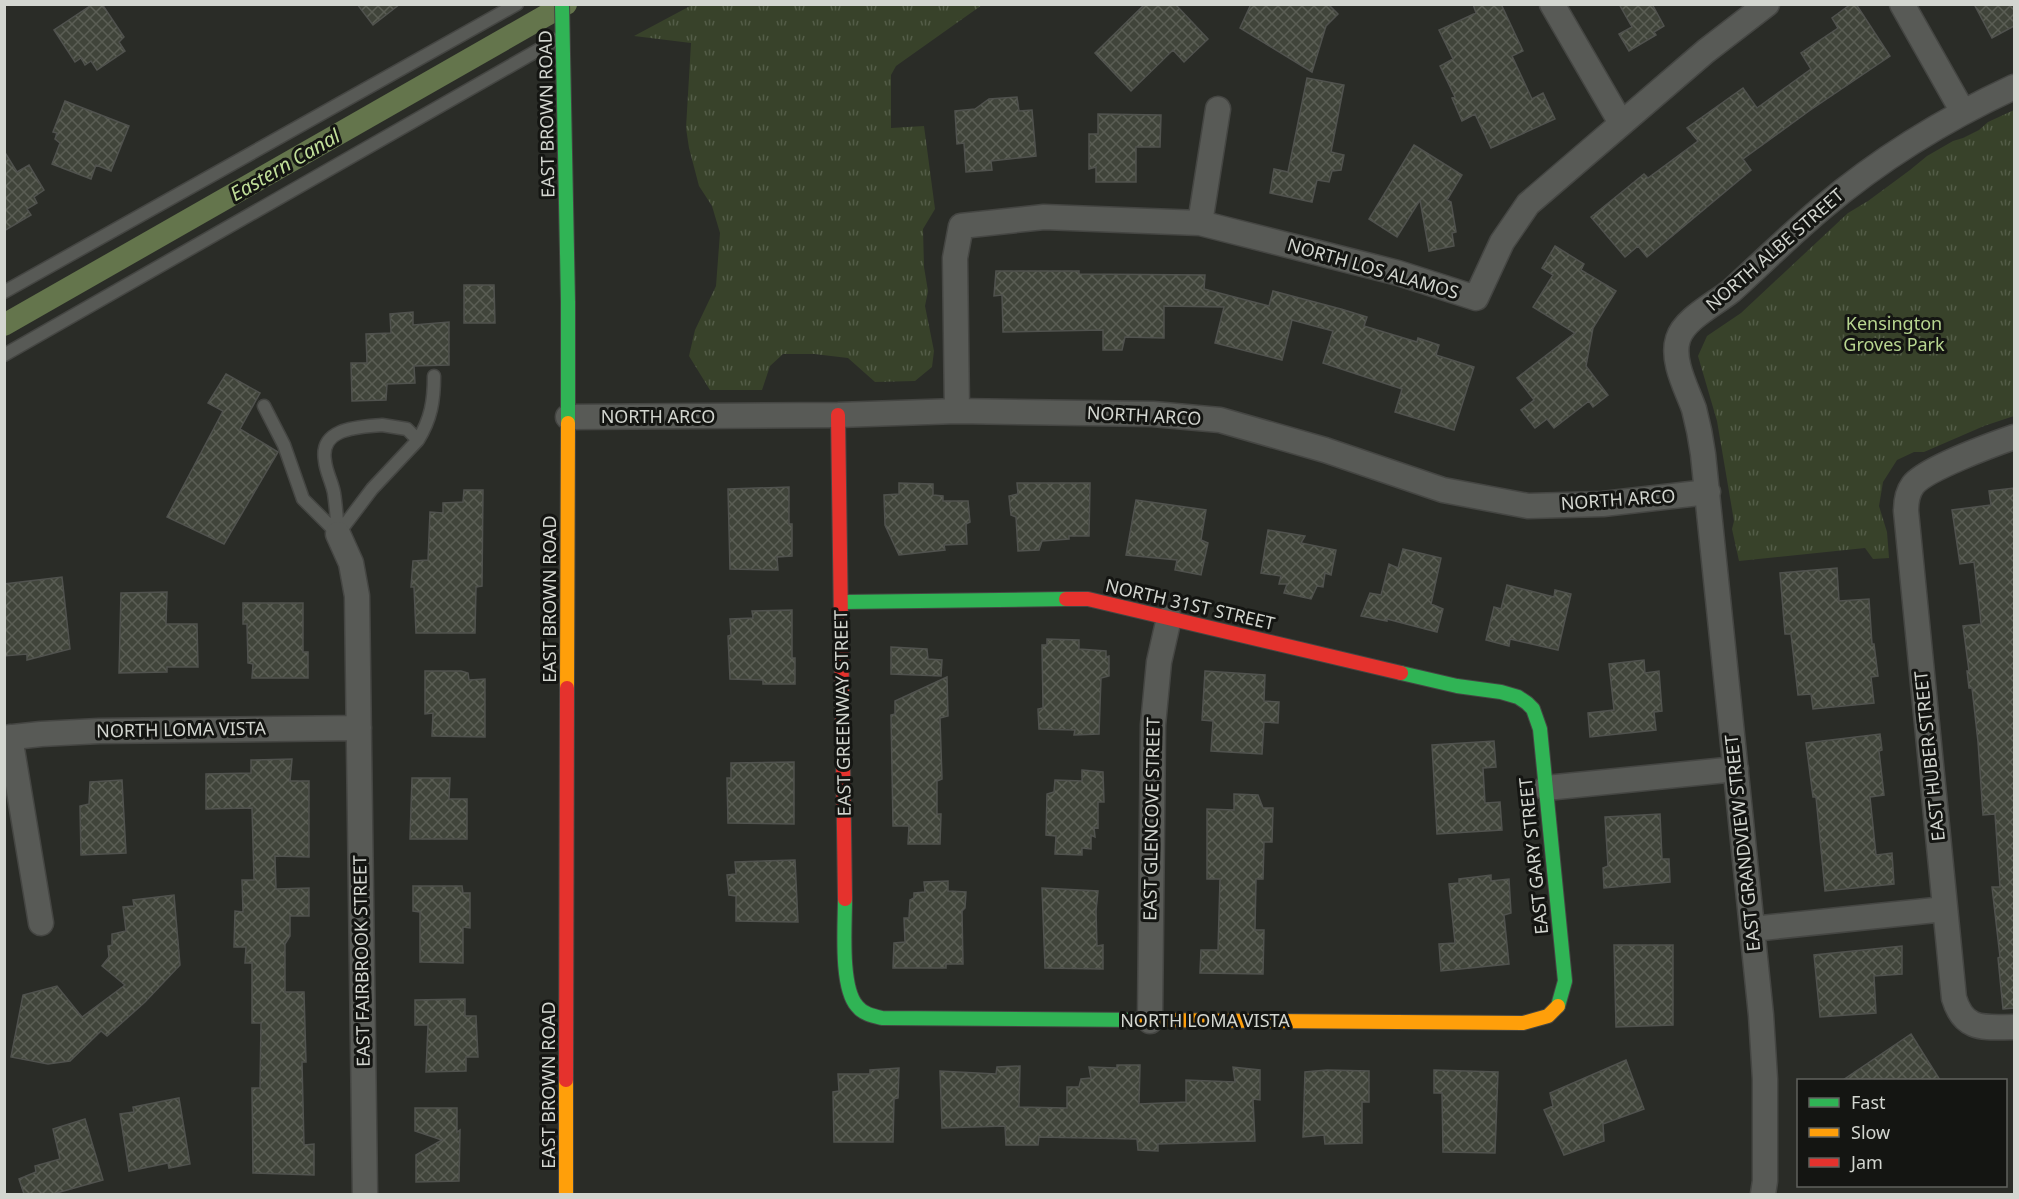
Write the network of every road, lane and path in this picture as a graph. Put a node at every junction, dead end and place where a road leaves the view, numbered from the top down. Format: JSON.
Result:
{"nodes":[{"id":1,"x":516,"y":4,"type":"edge"},
{"id":2,"x":562,"y":4,"type":"edge"},
{"id":3,"x":1552,"y":4,"type":"edge"},
{"id":4,"x":1767,"y":4,"type":"edge"},
{"id":5,"x":1902,"y":4,"type":"edge"},
{"id":6,"x":564,"y":34,"type":"junction"},
{"id":7,"x":2014,"y":87,"type":"edge"},
{"id":8,"x":1218,"y":109,"type":"dead end"},
{"id":9,"x":1963,"y":112,"type":"junction"},
{"id":10,"x":1621,"y":123,"type":"junction"},
{"id":11,"x":1200,"y":223,"type":"junction"},
{"id":12,"x":4,"y":292,"type":"edge"},
{"id":13,"x":4,"y":355,"type":"edge"},
{"id":14,"x":434,"y":376,"type":"dead end"},
{"id":15,"x":264,"y":406,"type":"dead end"},
{"id":16,"x":957,"y":411,"type":"junction"},
{"id":17,"x":838,"y":415,"type":"junction"},
{"id":18,"x":568,"y":417,"type":"junction"},
{"id":19,"x":2014,"y":437,"type":"edge"},
{"id":20,"x":418,"y":440,"type":"junction"},
{"id":21,"x":1708,"y":492,"type":"junction"},
{"id":22,"x":338,"y":534,"type":"junction"},
{"id":23,"x":842,"y":602,"type":"junction"},
{"id":24,"x":1168,"y":618,"type":"junction"},
{"id":25,"x":1523,"y":699,"type":"joint"},
{"id":26,"x":359,"y":728,"type":"junction"},
{"id":27,"x":7,"y":738,"type":"edge"},
{"id":28,"x":1736,"y":769,"type":"junction"},
{"id":29,"x":1546,"y":788,"type":"junction"},
{"id":30,"x":1945,"y":909,"type":"junction"},
{"id":31,"x":41,"y":923,"type":"dead end"},
{"id":32,"x":1752,"y":929,"type":"junction"},
{"id":33,"x":856,"y":1008,"type":"joint"},
{"id":34,"x":1554,"y":1012,"type":"joint"},
{"id":35,"x":1150,"y":1021,"type":"junction"},
{"id":36,"x":2014,"y":1027,"type":"edge"},
{"id":37,"x":365,"y":1194,"type":"edge"},
{"id":38,"x":567,"y":1194,"type":"edge"},
{"id":39,"x":1762,"y":1194,"type":"edge"}],
"edges":[{"from":1,"to":12,"type":"lane"},
{"from":2,"to":6,"type":"street","name":"EAST BROWN ROAD"},
{"from":3,"to":10,"type":"street"},
{"from":4,"to":10,"type":"street","name":"NORTH LOS ALAMOS"},
{"from":5,"to":9,"type":"street"},
{"from":6,"to":13,"type":"lane"},
{"from":6,"to":18,"type":"street","name":"EAST BROWN ROAD"},
{"from":7,"to":9,"type":"street","name":"NORTH ALBE STREET"},
{"from":8,"to":11,"type":"street"},
{"from":9,"to":21,"type":"street","name":"NORTH ALBE STREET"},
{"from":10,"to":11,"type":"street","name":"NORTH LOS ALAMOS"},
{"from":11,"to":16,"type":"street","name":"NORTH LOS ALAMOS"},
{"from":14,"to":20,"type":"lane"},
{"from":15,"to":22,"type":"lane"},
{"from":16,"to":17,"type":"street","name":"NORTH ARCO"},
{"from":16,"to":21,"type":"street","name":"NORTH ARCO"},
{"from":17,"to":18,"type":"street","name":"NORTH ARCO"},
{"from":17,"to":23,"type":"street","name":"EAST GREENWAY STREET"},
{"from":18,"to":38,"type":"street","name":"EAST BROWN ROAD"},
{"from":19,"to":30,"type":"street","name":"EAST HUBER STREET"},
{"from":20,"to":22,"type":"lane"},
{"from":20,"to":22,"type":"lane"},
{"from":21,"to":28,"type":"street","name":"EAST GRANDVIEW STREET"},
{"from":22,"to":26,"type":"street","name":"EAST FAIRBROOK STREET"},
{"from":23,"to":24,"type":"street","name":"NORTH 31ST STREET"},
{"from":23,"to":33,"type":"street","name":"EAST GREENWAY STREET"},
{"from":24,"to":25,"type":"street","name":"NORTH 31ST STREET"},
{"from":24,"to":35,"type":"street","name":"EAST GLENCOVE STREET"},
{"from":25,"to":29,"type":"street","name":"EAST GARY STREET"},
{"from":26,"to":27,"type":"street","name":"NORTH LOMA VISTA"},
{"from":26,"to":37,"type":"street","name":"EAST FAIRBROOK STREET"},
{"from":27,"to":31,"type":"street"},
{"from":28,"to":29,"type":"street"},
{"from":28,"to":32,"type":"street","name":"EAST GRANDVIEW STREET"},
{"from":29,"to":34,"type":"street","name":"EAST GARY STREET"},
{"from":30,"to":32,"type":"street"},
{"from":30,"to":36,"type":"street","name":"EAST HUBER STREET"},
{"from":32,"to":39,"type":"street","name":"EAST GRANDVIEW STREET"},
{"from":33,"to":35,"type":"street","name":"NORTH LOMA VISTA"},
{"from":34,"to":35,"type":"street","name":"NORTH LOMA VISTA"}]}
